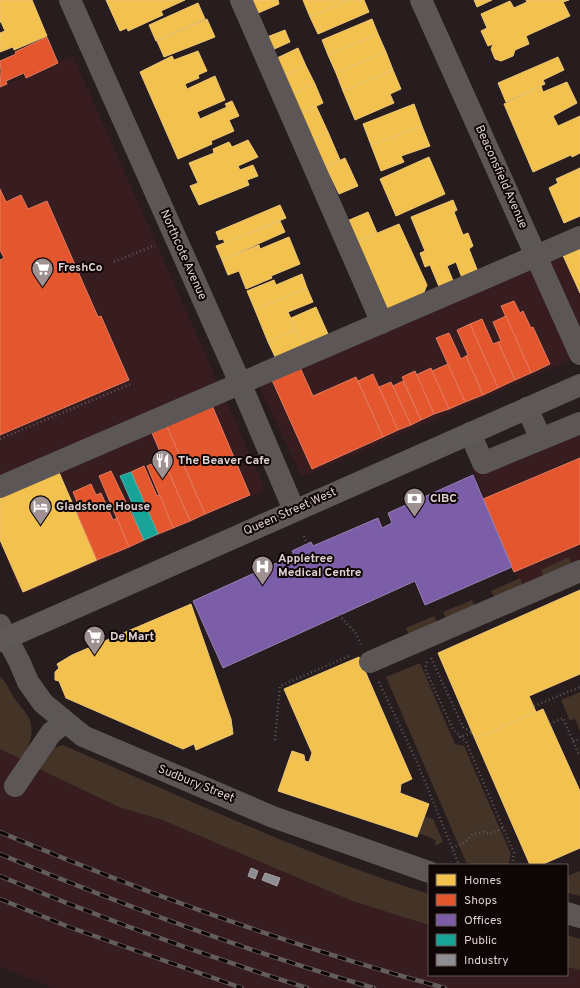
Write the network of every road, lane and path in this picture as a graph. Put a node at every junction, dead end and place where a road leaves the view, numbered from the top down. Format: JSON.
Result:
{"nodes":[{"id":1,"x":70,"y":0,"type":"edge"},
{"id":2,"x":241,"y":0,"type":"edge"},
{"id":3,"x":421,"y":0,"type":"edge"},
{"id":4,"x":580,"y":237,"type":"edge"},
{"id":5,"x":161,"y":242,"type":"dead end"},
{"id":6,"x":537,"y":256,"type":"junction"},
{"id":7,"x":114,"y":262,"type":"dead end"},
{"id":8,"x":382,"y":323,"type":"junction"},
{"id":9,"x":580,"y":354,"type":"edge"},
{"id":10,"x":131,"y":384,"type":"dead end"},
{"id":11,"x":117,"y":385,"type":"dead end"},
{"id":12,"x":241,"y":385,"type":"junction"},
{"id":13,"x":580,"y":385,"type":"edge"},
{"id":14,"x":119,"y":389,"type":"junction"},
{"id":15,"x":527,"y":408,"type":"junction"},
{"id":16,"x":580,"y":423,"type":"edge"},
{"id":17,"x":470,"y":433,"type":"junction"},
{"id":18,"x":0,"y":439,"type":"edge"},
{"id":19,"x":541,"y":439,"type":"junction"},
{"id":20,"x":0,"y":487,"type":"edge"},
{"id":21,"x":294,"y":510,"type":"junction"},
{"id":22,"x":304,"y":536,"type":"dead end"},
{"id":23,"x":308,"y":544,"type":"dead end"},
{"id":24,"x":580,"y":571,"type":"edge"},
{"id":25,"x":339,"y":615,"type":"dead end"},
{"id":26,"x":2,"y":635,"type":"edge"},
{"id":27,"x":367,"y":656,"type":"junction"},
{"id":28,"x":580,"y":687,"type":"edge"},
{"id":29,"x":534,"y":706,"type":"dead end"},
{"id":30,"x":65,"y":722,"type":"junction"},
{"id":31,"x":550,"y":724,"type":"dead end"},
{"id":32,"x":459,"y":737,"type":"junction"},
{"id":33,"x":580,"y":739,"type":"edge"},
{"id":34,"x":275,"y":740,"type":"dead end"},
{"id":35,"x":573,"y":741,"type":"junction"},
{"id":36,"x":579,"y":755,"type":"edge"},
{"id":37,"x":15,"y":786,"type":"dead end"},
{"id":38,"x":504,"y":828,"type":"junction"},
{"id":39,"x":452,"y":848,"type":"junction"},
{"id":40,"x":459,"y":864,"type":"edge"},
{"id":41,"x":512,"y":864,"type":"edge"},
{"id":42,"x":428,"y":872,"type":"edge"},
{"id":43,"x":568,"y":913,"type":"edge"},
{"id":44,"x":580,"y":917,"type":"edge"}],
"edges":[{"from":1,"to":12,"type":"street","name":"Northcote Avenue"},
{"from":2,"to":8,"type":"street"},
{"from":3,"to":6,"type":"street","name":"Beaconsfield Avenue"},
{"from":4,"to":6,"type":"street"},
{"from":5,"to":7,"type":"path"},
{"from":6,"to":8,"type":"street"},
{"from":6,"to":9,"type":"street","name":"Beaconsfield Avenue"},
{"from":8,"to":12,"type":"street"},
{"from":10,"to":14,"type":"path"},
{"from":11,"to":14,"type":"path"},
{"from":12,"to":20,"type":"street"},
{"from":12,"to":21,"type":"street","name":"Northcote Avenue"},
{"from":13,"to":15,"type":"main road","name":"Queen Street West"},
{"from":14,"to":18,"type":"path"},
{"from":15,"to":17,"type":"main road","name":"Queen Street West"},
{"from":15,"to":19,"type":"street"},
{"from":16,"to":19,"type":"street"},
{"from":17,"to":19,"type":"street"},
{"from":17,"to":21,"type":"main road","name":"Queen Street West"},
{"from":21,"to":26,"type":"main road","name":"Queen Street West"},
{"from":22,"to":23,"type":"path"},
{"from":24,"to":27,"type":"street"},
{"from":25,"to":27,"type":"path"},
{"from":26,"to":30,"type":"street","name":"Sudbury Street"},
{"from":27,"to":34,"type":"path"},
{"from":27,"to":39,"type":"path"},
{"from":28,"to":29,"type":"path"},
{"from":30,"to":37,"type":"street"},
{"from":30,"to":42,"type":"street","name":"Sudbury Street"},
{"from":31,"to":35,"type":"path"},
{"from":32,"to":32,"type":"path"},
{"from":32,"to":38,"type":"path"},
{"from":33,"to":35,"type":"path"},
{"from":35,"to":36,"type":"path"},
{"from":38,"to":39,"type":"path"},
{"from":38,"to":41,"type":"path"},
{"from":39,"to":40,"type":"path"},
{"from":43,"to":44,"type":"street"}]}
